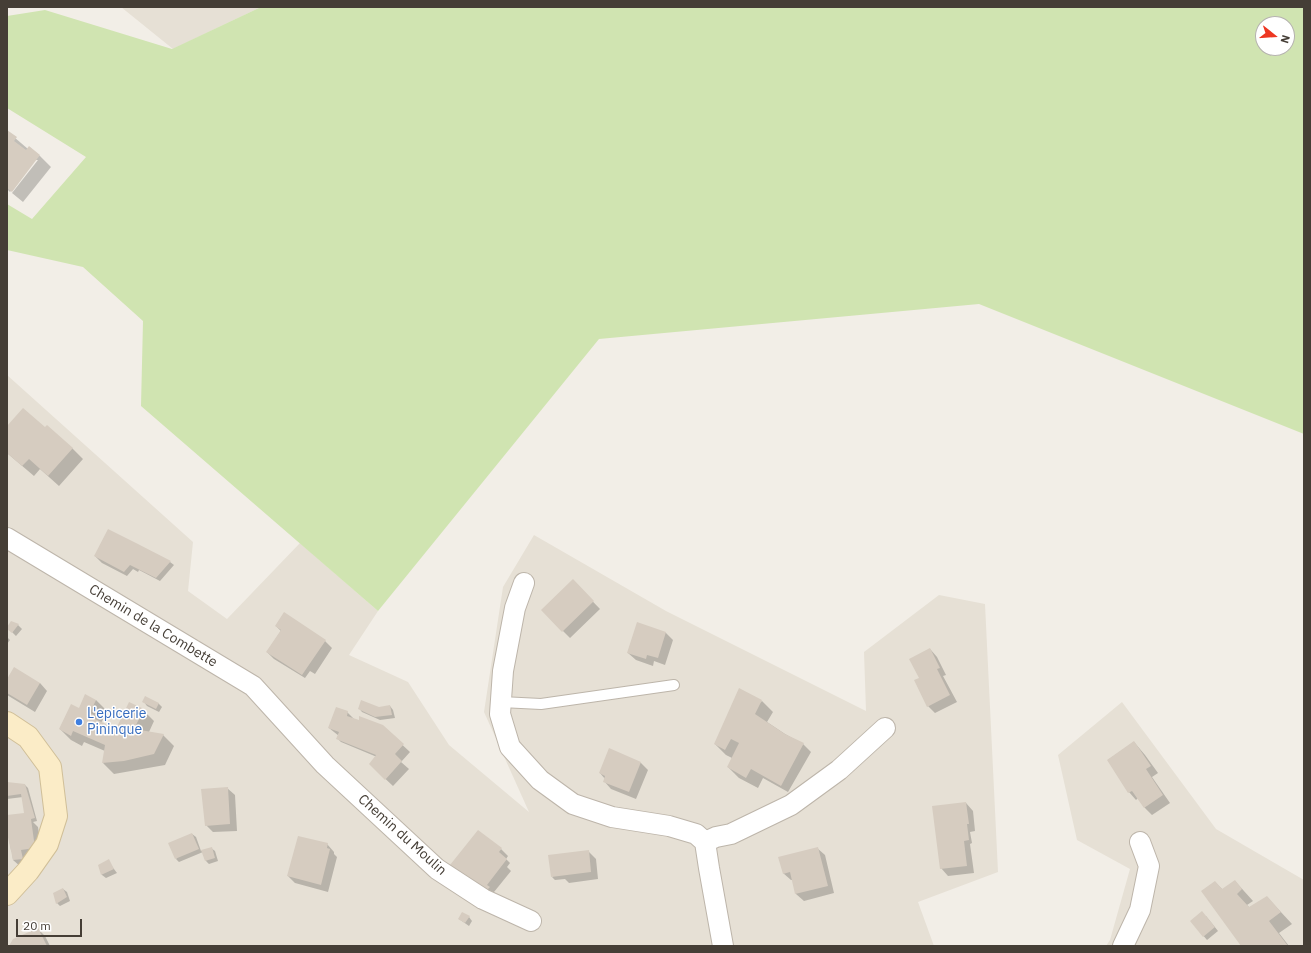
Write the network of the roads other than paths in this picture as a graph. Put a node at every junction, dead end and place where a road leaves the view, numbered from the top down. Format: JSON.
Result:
{"nodes":[{"id":1,"x":7,"y":538,"type":"edge"},
{"id":2,"x":524,"y":584,"type":"dead end"},
{"id":3,"x":674,"y":685,"type":"dead end"},
{"id":4,"x":501,"y":702,"type":"junction"},
{"id":5,"x":7,"y":723,"type":"edge"},
{"id":6,"x":290,"y":727,"type":"joint"},
{"id":7,"x":886,"y":728,"type":"dead end"},
{"id":8,"x":706,"y":842,"type":"junction"},
{"id":9,"x":1140,"y":842,"type":"dead end"},
{"id":10,"x":7,"y":894,"type":"edge"},
{"id":11,"x":531,"y":921,"type":"dead end"},
{"id":12,"x":723,"y":946,"type":"edge"},
{"id":13,"x":1123,"y":946,"type":"edge"}],
"edges":[{"from":1,"to":6,"type":"street","name":"Chemin de la Combette"},
{"from":2,"to":4,"type":"street"},
{"from":3,"to":4,"type":"lane"},
{"from":4,"to":8,"type":"street"},
{"from":5,"to":10,"type":"main road"},
{"from":6,"to":11,"type":"street","name":"Chemin du Moulin"},
{"from":7,"to":8,"type":"street"},
{"from":8,"to":12,"type":"street"},
{"from":9,"to":13,"type":"street"}]}
